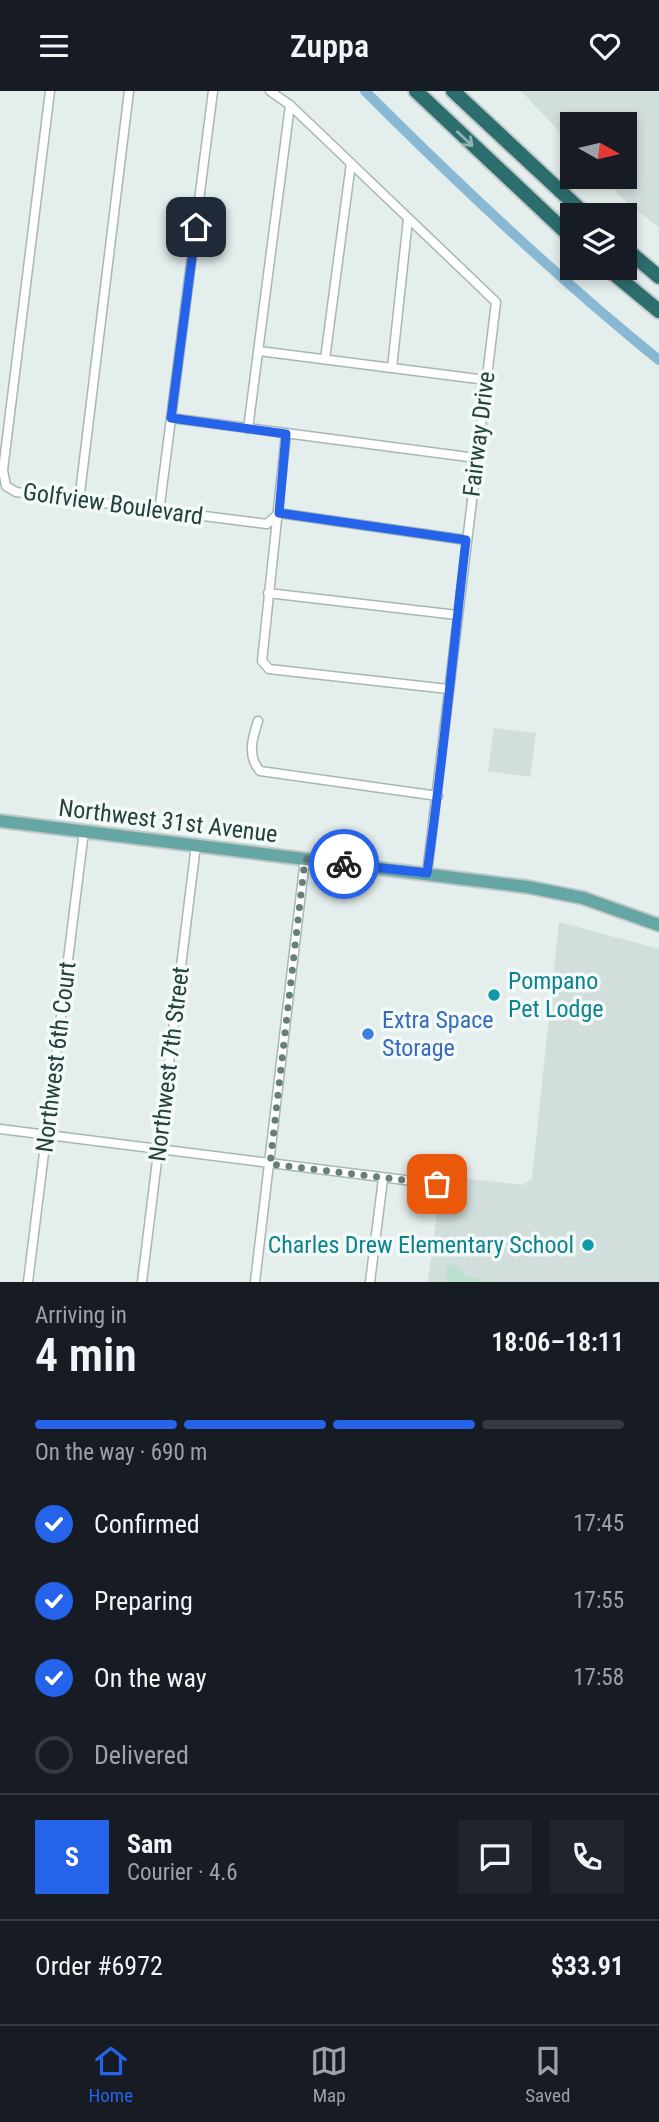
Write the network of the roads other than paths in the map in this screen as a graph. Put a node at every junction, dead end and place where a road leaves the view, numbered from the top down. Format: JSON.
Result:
{"nodes":[{"id":1,"x":50,"y":91,"type":"edge"},
{"id":2,"x":129,"y":91,"type":"edge"},
{"id":3,"x":213,"y":91,"type":"edge"},
{"id":4,"x":270,"y":91,"type":"edge"},
{"id":5,"x":416,"y":91,"type":"edge"},
{"id":6,"x":453,"y":91,"type":"edge"},
{"id":7,"x":290,"y":105,"type":"junction"},
{"id":8,"x":351,"y":163,"type":"junction"},
{"id":9,"x":573,"y":203,"type":"edge"},
{"id":10,"x":408,"y":219,"type":"junction"},
{"id":11,"x":560,"y":227,"type":"edge"},
{"id":12,"x":637,"y":258,"type":"edge"},
{"id":13,"x":659,"y":277,"type":"edge"},
{"id":14,"x":622,"y":280,"type":"edge"},
{"id":15,"x":659,"y":311,"type":"edge"},
{"id":16,"x":259,"y":351,"type":"junction"},
{"id":17,"x":325,"y":359,"type":"junction"},
{"id":18,"x":392,"y":368,"type":"junction"},
{"id":19,"x":486,"y":380,"type":"junction"},
{"id":20,"x":171,"y":418,"type":"junction"},
{"id":21,"x":248,"y":429,"type":"junction"},
{"id":22,"x":286,"y":434,"type":"junction"},
{"id":23,"x":477,"y":458,"type":"junction"},
{"id":24,"x":79,"y":501,"type":"junction"},
{"id":25,"x":159,"y":512,"type":"junction"},
{"id":26,"x":279,"y":513,"type":"junction"},
{"id":27,"x":466,"y":540,"type":"junction"},
{"id":28,"x":268,"y":593,"type":"junction"},
{"id":29,"x":457,"y":615,"type":"junction"},
{"id":30,"x":448,"y":689,"type":"junction"},
{"id":31,"x":258,"y":721,"type":"dead end"},
{"id":32,"x":438,"y":796,"type":"junction"},
{"id":33,"x":0,"y":821,"type":"edge"},
{"id":34,"x":84,"y":831,"type":"junction"},
{"id":35,"x":196,"y":845,"type":"junction"},
{"id":36,"x":305,"y":859,"type":"junction"},
{"id":37,"x":427,"y":873,"type":"junction"},
{"id":38,"x":659,"y":925,"type":"edge"},
{"id":39,"x":0,"y":1129,"type":"edge"},
{"id":40,"x":46,"y":1135,"type":"junction"},
{"id":41,"x":158,"y":1150,"type":"junction"},
{"id":42,"x":270,"y":1164,"type":"junction"},
{"id":43,"x":383,"y":1179,"type":"junction"},
{"id":44,"x":437,"y":1184,"type":"dead end"},
{"id":45,"x":28,"y":1282,"type":"edge"},
{"id":46,"x":142,"y":1282,"type":"edge"},
{"id":47,"x":255,"y":1282,"type":"edge"},
{"id":48,"x":370,"y":1282,"type":"edge"}],
"edges":[{"from":1,"to":24,"type":"street","name":"Golfview Boulevard"},
{"from":2,"to":24,"type":"street"},
{"from":3,"to":20,"type":"street"},
{"from":4,"to":7,"type":"street","name":"Fairway Drive"},
{"from":5,"to":11,"type":"highway","one_way":true},
{"from":6,"to":9,"type":"highway"},
{"from":7,"to":8,"type":"street","name":"Fairway Drive"},
{"from":7,"to":16,"type":"street"},
{"from":8,"to":10,"type":"street","name":"Fairway Drive"},
{"from":8,"to":17,"type":"street"},
{"from":10,"to":18,"type":"street"},
{"from":10,"to":19,"type":"street","name":"Fairway Drive"},
{"from":12,"to":13,"type":"highway"},
{"from":14,"to":15,"type":"highway"},
{"from":16,"to":17,"type":"street"},
{"from":16,"to":21,"type":"street"},
{"from":17,"to":18,"type":"street"},
{"from":18,"to":19,"type":"street"},
{"from":19,"to":23,"type":"street","name":"Fairway Drive"},
{"from":20,"to":21,"type":"street"},
{"from":20,"to":25,"type":"street"},
{"from":21,"to":22,"type":"street"},
{"from":22,"to":23,"type":"street"},
{"from":22,"to":26,"type":"street"},
{"from":23,"to":27,"type":"street","name":"Fairway Drive"},
{"from":24,"to":25,"type":"street","name":"Golfview Boulevard"},
{"from":25,"to":26,"type":"street","name":"Golfview Boulevard"},
{"from":26,"to":27,"type":"street"},
{"from":26,"to":28,"type":"street"},
{"from":27,"to":29,"type":"street","name":"Fairway Drive"},
{"from":28,"to":29,"type":"street"},
{"from":28,"to":30,"type":"street"},
{"from":29,"to":30,"type":"street","name":"Fairway Drive"},
{"from":30,"to":32,"type":"street","name":"Fairway Drive"},
{"from":31,"to":32,"type":"street"},
{"from":32,"to":37,"type":"street","name":"Fairway Drive"},
{"from":33,"to":34,"type":"main road","name":"Northwest 31st Avenue"},
{"from":34,"to":35,"type":"main road","name":"Northwest 31st Avenue"},
{"from":34,"to":40,"type":"street","name":"Northwest 6th Court"},
{"from":35,"to":36,"type":"main road","name":"Northwest 31st Avenue"},
{"from":35,"to":41,"type":"street","name":"Northwest 7th Street"},
{"from":36,"to":37,"type":"main road","name":"Northwest 31st Avenue"},
{"from":36,"to":42,"type":"street"},
{"from":37,"to":38,"type":"main road","name":"Northwest 31st Avenue"},
{"from":39,"to":40,"type":"street"},
{"from":40,"to":41,"type":"street"},
{"from":40,"to":45,"type":"street","name":"Northwest 6th Court"},
{"from":41,"to":42,"type":"street"},
{"from":41,"to":46,"type":"street","name":"Northwest 7th Street"},
{"from":42,"to":43,"type":"street"},
{"from":42,"to":47,"type":"street"},
{"from":43,"to":44,"type":"street"},
{"from":43,"to":48,"type":"street"}]}
